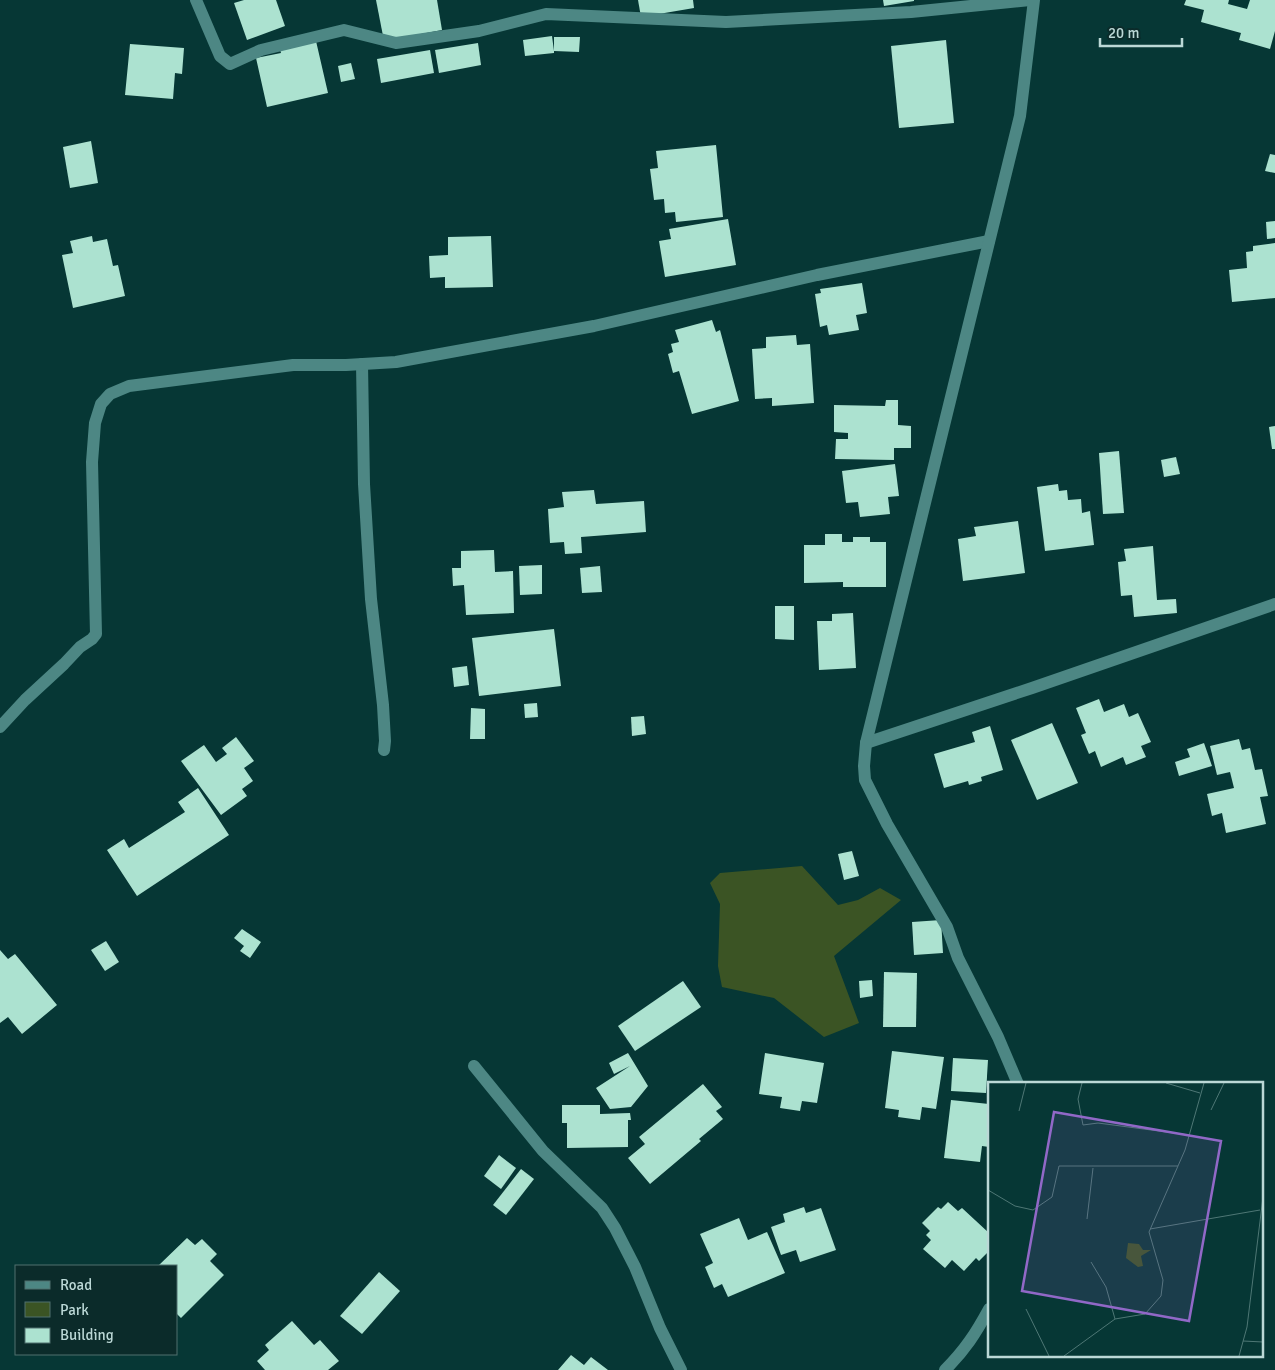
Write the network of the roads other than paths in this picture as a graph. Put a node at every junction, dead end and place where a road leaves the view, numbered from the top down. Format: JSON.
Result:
{"nodes":[{"id":1,"x":196,"y":0,"type":"edge"},
{"id":2,"x":1030,"y":0,"type":"edge"},
{"id":3,"x":1034,"y":0,"type":"edge"},
{"id":4,"x":989,"y":241,"type":"junction"},
{"id":5,"x":362,"y":364,"type":"junction"},
{"id":6,"x":1275,"y":604,"type":"edge"},
{"id":7,"x":0,"y":727,"type":"edge"},
{"id":8,"x":866,"y":743,"type":"junction"},
{"id":9,"x":384,"y":750,"type":"dead end"},
{"id":10,"x":474,"y":1066,"type":"dead end"},
{"id":11,"x":1017,"y":1082,"type":"edge"},
{"id":12,"x":988,"y":1311,"type":"edge"},
{"id":13,"x":682,"y":1370,"type":"edge"},
{"id":14,"x":946,"y":1370,"type":"edge"}],
"edges":[{"from":1,"to":2,"type":"street"},
{"from":3,"to":4,"type":"street"},
{"from":4,"to":5,"type":"street"},
{"from":4,"to":8,"type":"street"},
{"from":5,"to":7,"type":"street"},
{"from":5,"to":9,"type":"street"},
{"from":6,"to":8,"type":"street"},
{"from":8,"to":11,"type":"street"},
{"from":10,"to":13,"type":"street"},
{"from":12,"to":14,"type":"street"}]}
